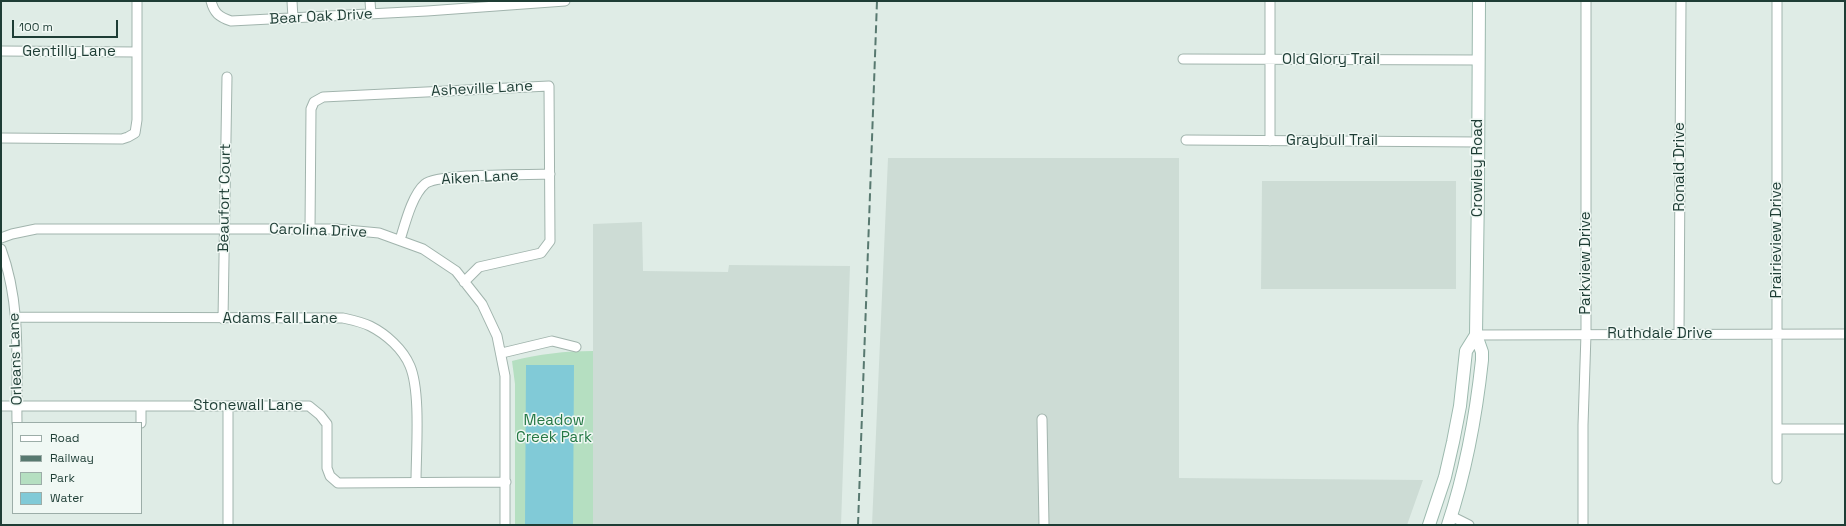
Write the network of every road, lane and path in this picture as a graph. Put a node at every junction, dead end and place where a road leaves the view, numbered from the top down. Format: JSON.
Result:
{"nodes":[{"id":1,"x":137,"y":1,"type":"edge"},
{"id":2,"x":211,"y":1,"type":"edge"},
{"id":3,"x":292,"y":1,"type":"edge"},
{"id":4,"x":370,"y":1,"type":"edge"},
{"id":5,"x":565,"y":1,"type":"edge"},
{"id":6,"x":1270,"y":1,"type":"edge"},
{"id":7,"x":1479,"y":1,"type":"edge"},
{"id":8,"x":1586,"y":1,"type":"edge"},
{"id":9,"x":1681,"y":1,"type":"edge"},
{"id":10,"x":1777,"y":1,"type":"edge"},
{"id":11,"x":533,"y":2,"type":"edge"},
{"id":12,"x":452,"y":5,"type":"edge"},
{"id":13,"x":371,"y":14,"type":"junction"},
{"id":14,"x":293,"y":18,"type":"junction"},
{"id":15,"x":1,"y":51,"type":"edge"},
{"id":16,"x":136,"y":52,"type":"junction"},
{"id":17,"x":1183,"y":59,"type":"dead end"},
{"id":18,"x":1270,"y":59,"type":"junction"},
{"id":19,"x":1479,"y":60,"type":"junction"},
{"id":20,"x":227,"y":77,"type":"dead end"},
{"id":21,"x":1,"y":138,"type":"edge"},
{"id":22,"x":1186,"y":140,"type":"dead end"},
{"id":23,"x":1270,"y":141,"type":"junction"},
{"id":24,"x":1478,"y":142,"type":"junction"},
{"id":25,"x":550,"y":174,"type":"junction"},
{"id":26,"x":224,"y":229,"type":"junction"},
{"id":27,"x":310,"y":229,"type":"junction"},
{"id":28,"x":1,"y":238,"type":"edge"},
{"id":29,"x":400,"y":240,"type":"junction"},
{"id":30,"x":1,"y":249,"type":"edge"},
{"id":31,"x":464,"y":282,"type":"junction"},
{"id":32,"x":15,"y":317,"type":"junction"},
{"id":33,"x":223,"y":319,"type":"junction"},
{"id":34,"x":1586,"y":334,"type":"junction"},
{"id":35,"x":1678,"y":334,"type":"junction"},
{"id":36,"x":1777,"y":334,"type":"junction"},
{"id":37,"x":1845,"y":334,"type":"edge"},
{"id":38,"x":1476,"y":335,"type":"junction"},
{"id":39,"x":576,"y":347,"type":"dead end"},
{"id":40,"x":502,"y":353,"type":"junction"},
{"id":41,"x":1,"y":406,"type":"edge"},
{"id":42,"x":17,"y":406,"type":"junction"},
{"id":43,"x":141,"y":406,"type":"junction"},
{"id":44,"x":228,"y":406,"type":"junction"},
{"id":45,"x":1042,"y":419,"type":"dead end"},
{"id":46,"x":17,"y":422,"type":"edge"},
{"id":47,"x":141,"y":422,"type":"edge"},
{"id":48,"x":1777,"y":428,"type":"junction"},
{"id":49,"x":1845,"y":429,"type":"edge"},
{"id":50,"x":1777,"y":479,"type":"dead end"},
{"id":51,"x":416,"y":482,"type":"junction"},
{"id":52,"x":506,"y":482,"type":"junction"},
{"id":53,"x":1450,"y":520,"type":"edge"},
{"id":54,"x":228,"y":525,"type":"edge"},
{"id":55,"x":505,"y":525,"type":"edge"},
{"id":56,"x":1044,"y":525,"type":"edge"},
{"id":57,"x":1429,"y":525,"type":"edge"},
{"id":58,"x":1469,"y":525,"type":"edge"},
{"id":59,"x":1583,"y":525,"type":"edge"}],
"edges":[{"from":1,"to":16,"type":"street"},
{"from":2,"to":14,"type":"street","name":"Bear Oak Drive"},
{"from":3,"to":14,"type":"street"},
{"from":4,"to":13,"type":"street"},
{"from":5,"to":11,"type":"street","name":"Bear Oak Drive"},
{"from":6,"to":18,"type":"street"},
{"from":7,"to":19,"type":"main road","name":"Crowley Road"},
{"from":8,"to":34,"type":"street","name":"Parkview Drive"},
{"from":9,"to":35,"type":"street","name":"Ronald Drive"},
{"from":10,"to":36,"type":"street","name":"Prairieview Drive"},
{"from":11,"to":12,"type":"street","name":"Bear Oak Drive"},
{"from":12,"to":13,"type":"street","name":"Bear Oak Drive"},
{"from":13,"to":14,"type":"street","name":"Bear Oak Drive"},
{"from":15,"to":16,"type":"street","name":"Gentilly Lane"},
{"from":16,"to":21,"type":"street"},
{"from":17,"to":18,"type":"street","name":"Old Glory Trail"},
{"from":18,"to":19,"type":"street","name":"Old Glory Trail"},
{"from":18,"to":23,"type":"street"},
{"from":19,"to":24,"type":"main road","name":"Crowley Road"},
{"from":20,"to":26,"type":"street","name":"Beaufort Court"},
{"from":22,"to":23,"type":"street","name":"Graybull Trail"},
{"from":23,"to":24,"type":"street","name":"Graybull Trail"},
{"from":24,"to":38,"type":"main road","name":"Crowley Road"},
{"from":25,"to":27,"type":"street","name":"Asheville Lane"},
{"from":25,"to":29,"type":"street","name":"Aiken Lane"},
{"from":25,"to":31,"type":"street","name":"Asheville Lane"},
{"from":26,"to":27,"type":"street","name":"Carolina Drive"},
{"from":26,"to":28,"type":"street","name":"Carolina Drive"},
{"from":26,"to":33,"type":"street","name":"Beaufort Court"},
{"from":27,"to":29,"type":"street","name":"Carolina Drive"},
{"from":29,"to":31,"type":"street","name":"Carolina Drive"},
{"from":30,"to":32,"type":"street","name":"Orleans Lane"},
{"from":31,"to":40,"type":"street","name":"Carolina Drive"},
{"from":32,"to":33,"type":"street","name":"Adams Fall Lane"},
{"from":32,"to":42,"type":"street","name":"Orleans Lane"},
{"from":33,"to":51,"type":"street","name":"Adams Fall Lane"},
{"from":34,"to":35,"type":"street","name":"Ruthdale Drive"},
{"from":34,"to":38,"type":"street","name":"Ruthdale Drive"},
{"from":34,"to":59,"type":"street","name":"Parkview Drive"},
{"from":35,"to":36,"type":"street","name":"Ruthdale Drive"},
{"from":36,"to":37,"type":"street","name":"Ruthdale Drive"},
{"from":36,"to":48,"type":"street","name":"Prairieview Drive"},
{"from":38,"to":53,"type":"main road","name":"Crowley Road"},
{"from":38,"to":57,"type":"main road","name":"Crowley Road"},
{"from":39,"to":40,"type":"street"},
{"from":40,"to":52,"type":"street","name":"Carolina Drive"},
{"from":41,"to":42,"type":"street","name":"Stonewall Lane"},
{"from":42,"to":43,"type":"street","name":"Stonewall Lane"},
{"from":42,"to":46,"type":"street","name":"Orleans Lane"},
{"from":43,"to":44,"type":"street","name":"Stonewall Lane"},
{"from":43,"to":47,"type":"street"},
{"from":44,"to":51,"type":"street","name":"Stonewall Lane"},
{"from":44,"to":54,"type":"street"},
{"from":45,"to":56,"type":"street"},
{"from":48,"to":49,"type":"street"},
{"from":48,"to":50,"type":"street","name":"Prairieview Drive"},
{"from":51,"to":52,"type":"street","name":"Stonewall Lane"},
{"from":52,"to":55,"type":"street","name":"Carolina Drive"},
{"from":53,"to":58,"type":"street","name":"Crowley Road"}]}
